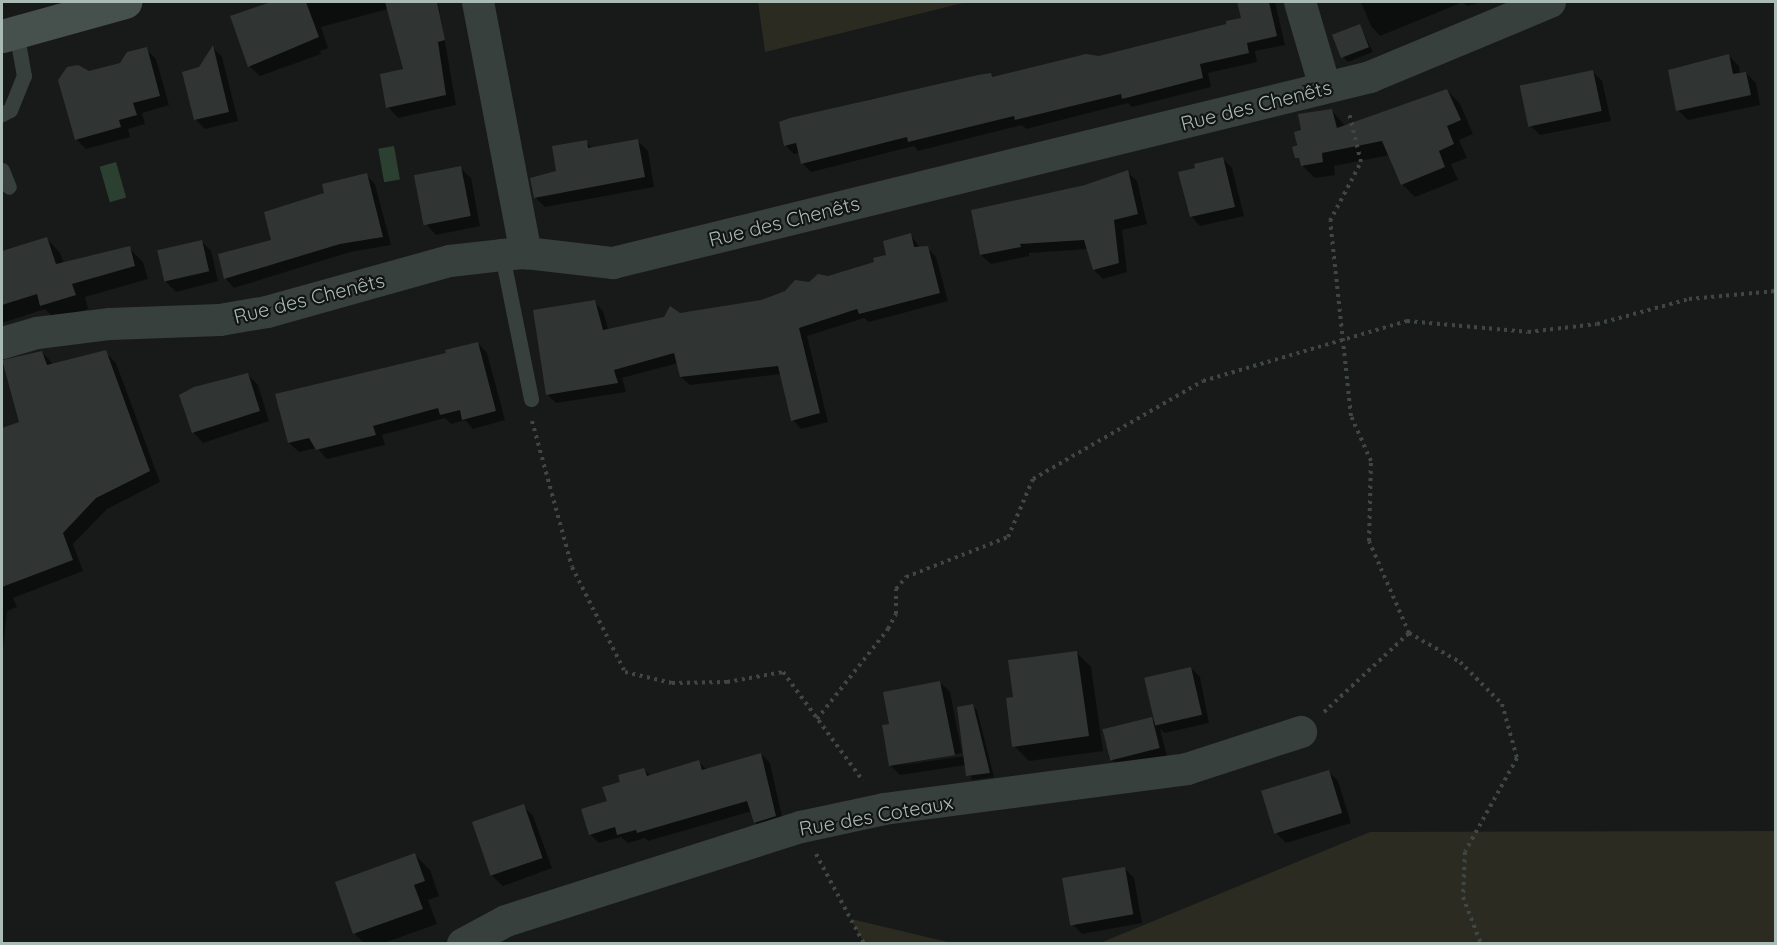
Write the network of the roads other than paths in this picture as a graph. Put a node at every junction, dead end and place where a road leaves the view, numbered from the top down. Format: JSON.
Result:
{"nodes":[{"id":1,"x":125,"y":2,"type":"edge"},
{"id":2,"x":478,"y":2,"type":"edge"},
{"id":3,"x":1300,"y":2,"type":"edge"},
{"id":4,"x":1550,"y":2,"type":"edge"},
{"id":5,"x":9,"y":34,"type":"edge"},
{"id":6,"x":1333,"y":85,"type":"junction"},
{"id":7,"x":2,"y":114,"type":"edge"},
{"id":8,"x":2,"y":170,"type":"edge"},
{"id":9,"x":9,"y":187,"type":"dead end"},
{"id":10,"x":514,"y":254,"type":"junction"},
{"id":11,"x":2,"y":343,"type":"edge"},
{"id":12,"x":531,"y":399,"type":"road end"},
{"id":13,"x":1301,"y":732,"type":"road end"},
{"id":14,"x":463,"y":944,"type":"edge"}],
"edges":[{"from":1,"to":5,"type":"street"},
{"from":2,"to":10,"type":"street"},
{"from":3,"to":6,"type":"street"},
{"from":4,"to":6,"type":"street","name":"Rue des Chenêts"},
{"from":5,"to":7,"type":"lane"},
{"from":6,"to":10,"type":"street","name":"Rue des Chenêts"},
{"from":8,"to":9,"type":"lane"},
{"from":10,"to":11,"type":"street","name":"Rue des Chenêts"},
{"from":10,"to":12,"type":"lane"},
{"from":13,"to":14,"type":"street","name":"Rue des Coteaux"}]}
